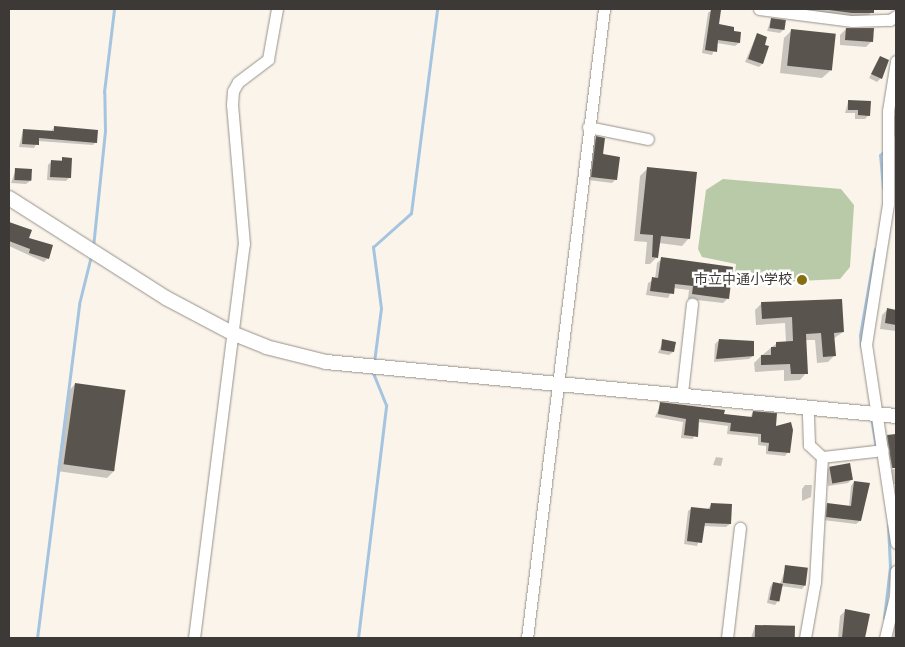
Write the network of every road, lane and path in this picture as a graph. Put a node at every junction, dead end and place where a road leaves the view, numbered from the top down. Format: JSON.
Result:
{"nodes":[{"id":1,"x":277,"y":9,"type":"edge"},
{"id":2,"x":604,"y":9,"type":"edge"},
{"id":3,"x":759,"y":9,"type":"edge"},
{"id":4,"x":896,"y":16,"type":"edge"},
{"id":5,"x":896,"y":61,"type":"edge"},
{"id":6,"x":588,"y":126,"type":"junction"},
{"id":7,"x":648,"y":140,"type":"dead end"},
{"id":8,"x":892,"y":142,"type":"edge"},
{"id":9,"x":9,"y":198,"type":"edge"},
{"id":10,"x":692,"y":304,"type":"dead end"},
{"id":11,"x":232,"y":334,"type":"junction"},
{"id":12,"x":556,"y":382,"type":"junction"},
{"id":13,"x":682,"y":394,"type":"junction"},
{"id":14,"x":808,"y":407,"type":"junction"},
{"id":15,"x":872,"y":413,"type":"junction"},
{"id":16,"x":896,"y":416,"type":"edge"},
{"id":17,"x":883,"y":450,"type":"junction"},
{"id":18,"x":822,"y":457,"type":"junction"},
{"id":19,"x":740,"y":528,"type":"dead end"},
{"id":20,"x":896,"y":543,"type":"edge"},
{"id":21,"x":896,"y":571,"type":"edge"},
{"id":22,"x":194,"y":638,"type":"edge"},
{"id":23,"x":527,"y":638,"type":"edge"},
{"id":24,"x":727,"y":638,"type":"edge"},
{"id":25,"x":805,"y":638,"type":"edge"},
{"id":26,"x":885,"y":638,"type":"edge"}],
"edges":[{"from":1,"to":11,"type":"street"},
{"from":2,"to":6,"type":"street"},
{"from":3,"to":4,"type":"street"},
{"from":5,"to":8,"type":"street"},
{"from":6,"to":7,"type":"street"},
{"from":6,"to":12,"type":"street"},
{"from":8,"to":15,"type":"street"},
{"from":9,"to":11,"type":"street"},
{"from":10,"to":13,"type":"street"},
{"from":11,"to":12,"type":"street"},
{"from":11,"to":22,"type":"street"},
{"from":12,"to":13,"type":"street"},
{"from":12,"to":23,"type":"street"},
{"from":13,"to":14,"type":"street"},
{"from":14,"to":15,"type":"street"},
{"from":14,"to":18,"type":"street"},
{"from":15,"to":16,"type":"street"},
{"from":15,"to":17,"type":"street"},
{"from":17,"to":18,"type":"street"},
{"from":17,"to":20,"type":"street"},
{"from":18,"to":25,"type":"street"},
{"from":19,"to":24,"type":"street"},
{"from":21,"to":26,"type":"street"}]}
